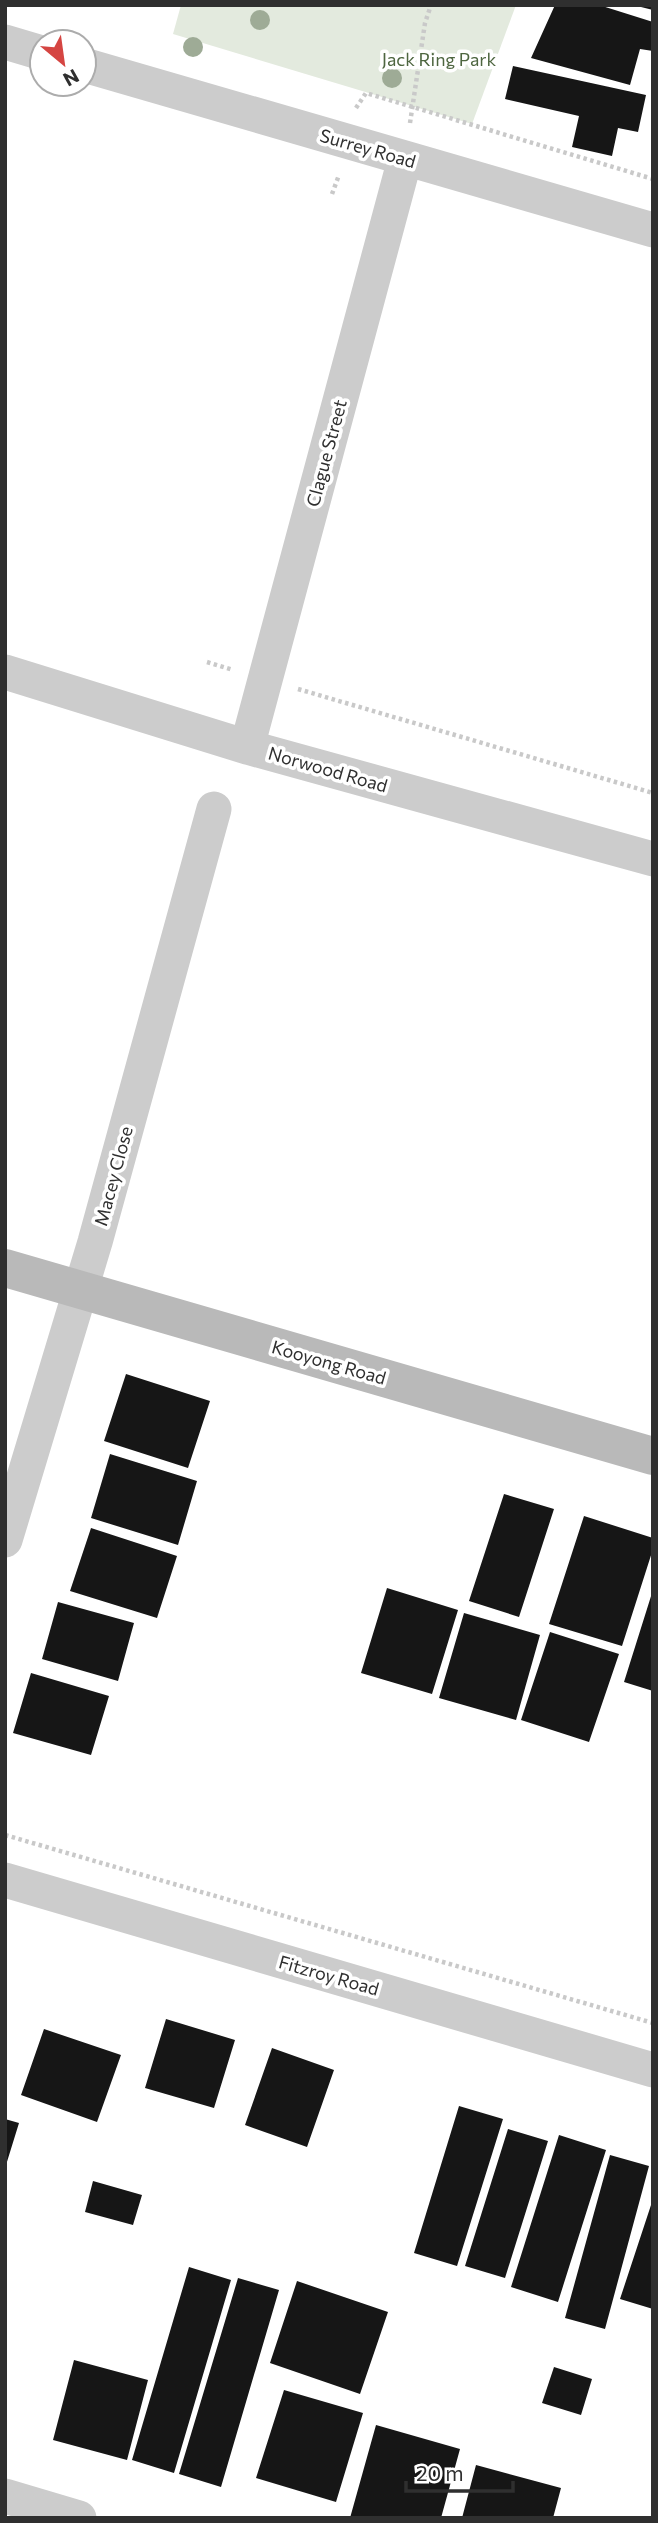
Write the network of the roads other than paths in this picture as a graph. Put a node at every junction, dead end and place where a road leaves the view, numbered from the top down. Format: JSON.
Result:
{"nodes":[{"id":1,"x":5,"y":42,"type":"edge"},
{"id":2,"x":28,"y":49,"type":"edge"},
{"id":3,"x":98,"y":69,"type":"edge"},
{"id":4,"x":405,"y":159,"type":"junction"},
{"id":5,"x":653,"y":230,"type":"edge"},
{"id":6,"x":5,"y":672,"type":"edge"},
{"id":7,"x":247,"y":747,"type":"junction"},
{"id":8,"x":214,"y":809,"type":"dead end"},
{"id":9,"x":653,"y":859,"type":"edge"},
{"id":10,"x":5,"y":1268,"type":"edge"},
{"id":11,"x":81,"y":1290,"type":"junction"},
{"id":12,"x":653,"y":1455,"type":"edge"},
{"id":13,"x":5,"y":1541,"type":"edge"},
{"id":14,"x":5,"y":1880,"type":"edge"},
{"id":15,"x":653,"y":2070,"type":"edge"},
{"id":16,"x":5,"y":2496,"type":"edge"},
{"id":17,"x":79,"y":2518,"type":"edge"}],
"edges":[{"from":1,"to":2,"type":"street"},
{"from":3,"to":4,"type":"street","name":"Surrey Road"},
{"from":4,"to":5,"type":"street","name":"Surrey Road"},
{"from":4,"to":7,"type":"street","name":"Clague Street"},
{"from":6,"to":7,"type":"street","name":"Norwood Road"},
{"from":7,"to":9,"type":"street","name":"Norwood Road"},
{"from":8,"to":11,"type":"street","name":"Macey Close"},
{"from":10,"to":11,"type":"street","name":"Kooyong Road"},
{"from":11,"to":12,"type":"street","name":"Kooyong Road"},
{"from":11,"to":13,"type":"street","name":"Macey Close"},
{"from":14,"to":15,"type":"street","name":"Fitzroy Road"},
{"from":16,"to":17,"type":"street"}]}
